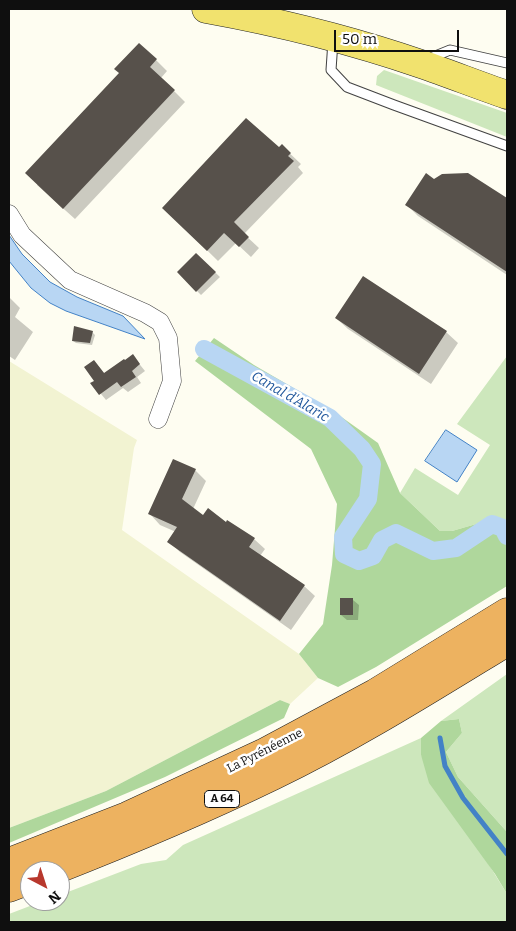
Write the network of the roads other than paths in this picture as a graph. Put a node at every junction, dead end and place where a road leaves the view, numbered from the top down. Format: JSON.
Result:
{"nodes":[{"id":1,"x":206,"y":9,"type":"edge"},
{"id":2,"x":333,"y":38,"type":"junction"},
{"id":3,"x":419,"y":63,"type":"junction"},
{"id":4,"x":507,"y":63,"type":"edge"},
{"id":5,"x":507,"y":95,"type":"edge"},
{"id":6,"x":507,"y":146,"type":"edge"},
{"id":7,"x":9,"y":214,"type":"edge"},
{"id":8,"x":158,"y":419,"type":"dead end"},
{"id":9,"x":507,"y":612,"type":"edge"},
{"id":10,"x":507,"y":642,"type":"edge"},
{"id":11,"x":9,"y":862,"type":"edge"},
{"id":12,"x":70,"y":864,"type":"edge"}],
"edges":[{"from":1,"to":2,"type":"main road"},
{"from":2,"to":3,"type":"main road"},
{"from":2,"to":6,"type":"lane"},
{"from":3,"to":4,"type":"lane"},
{"from":3,"to":5,"type":"main road"},
{"from":7,"to":8,"type":"street"},
{"from":9,"to":11,"type":"highway","name":"La Pyrénéenne","number":"A 64"},
{"from":10,"to":12,"type":"highway","name":"La Pyrénéenne","number":"A 64"}]}
